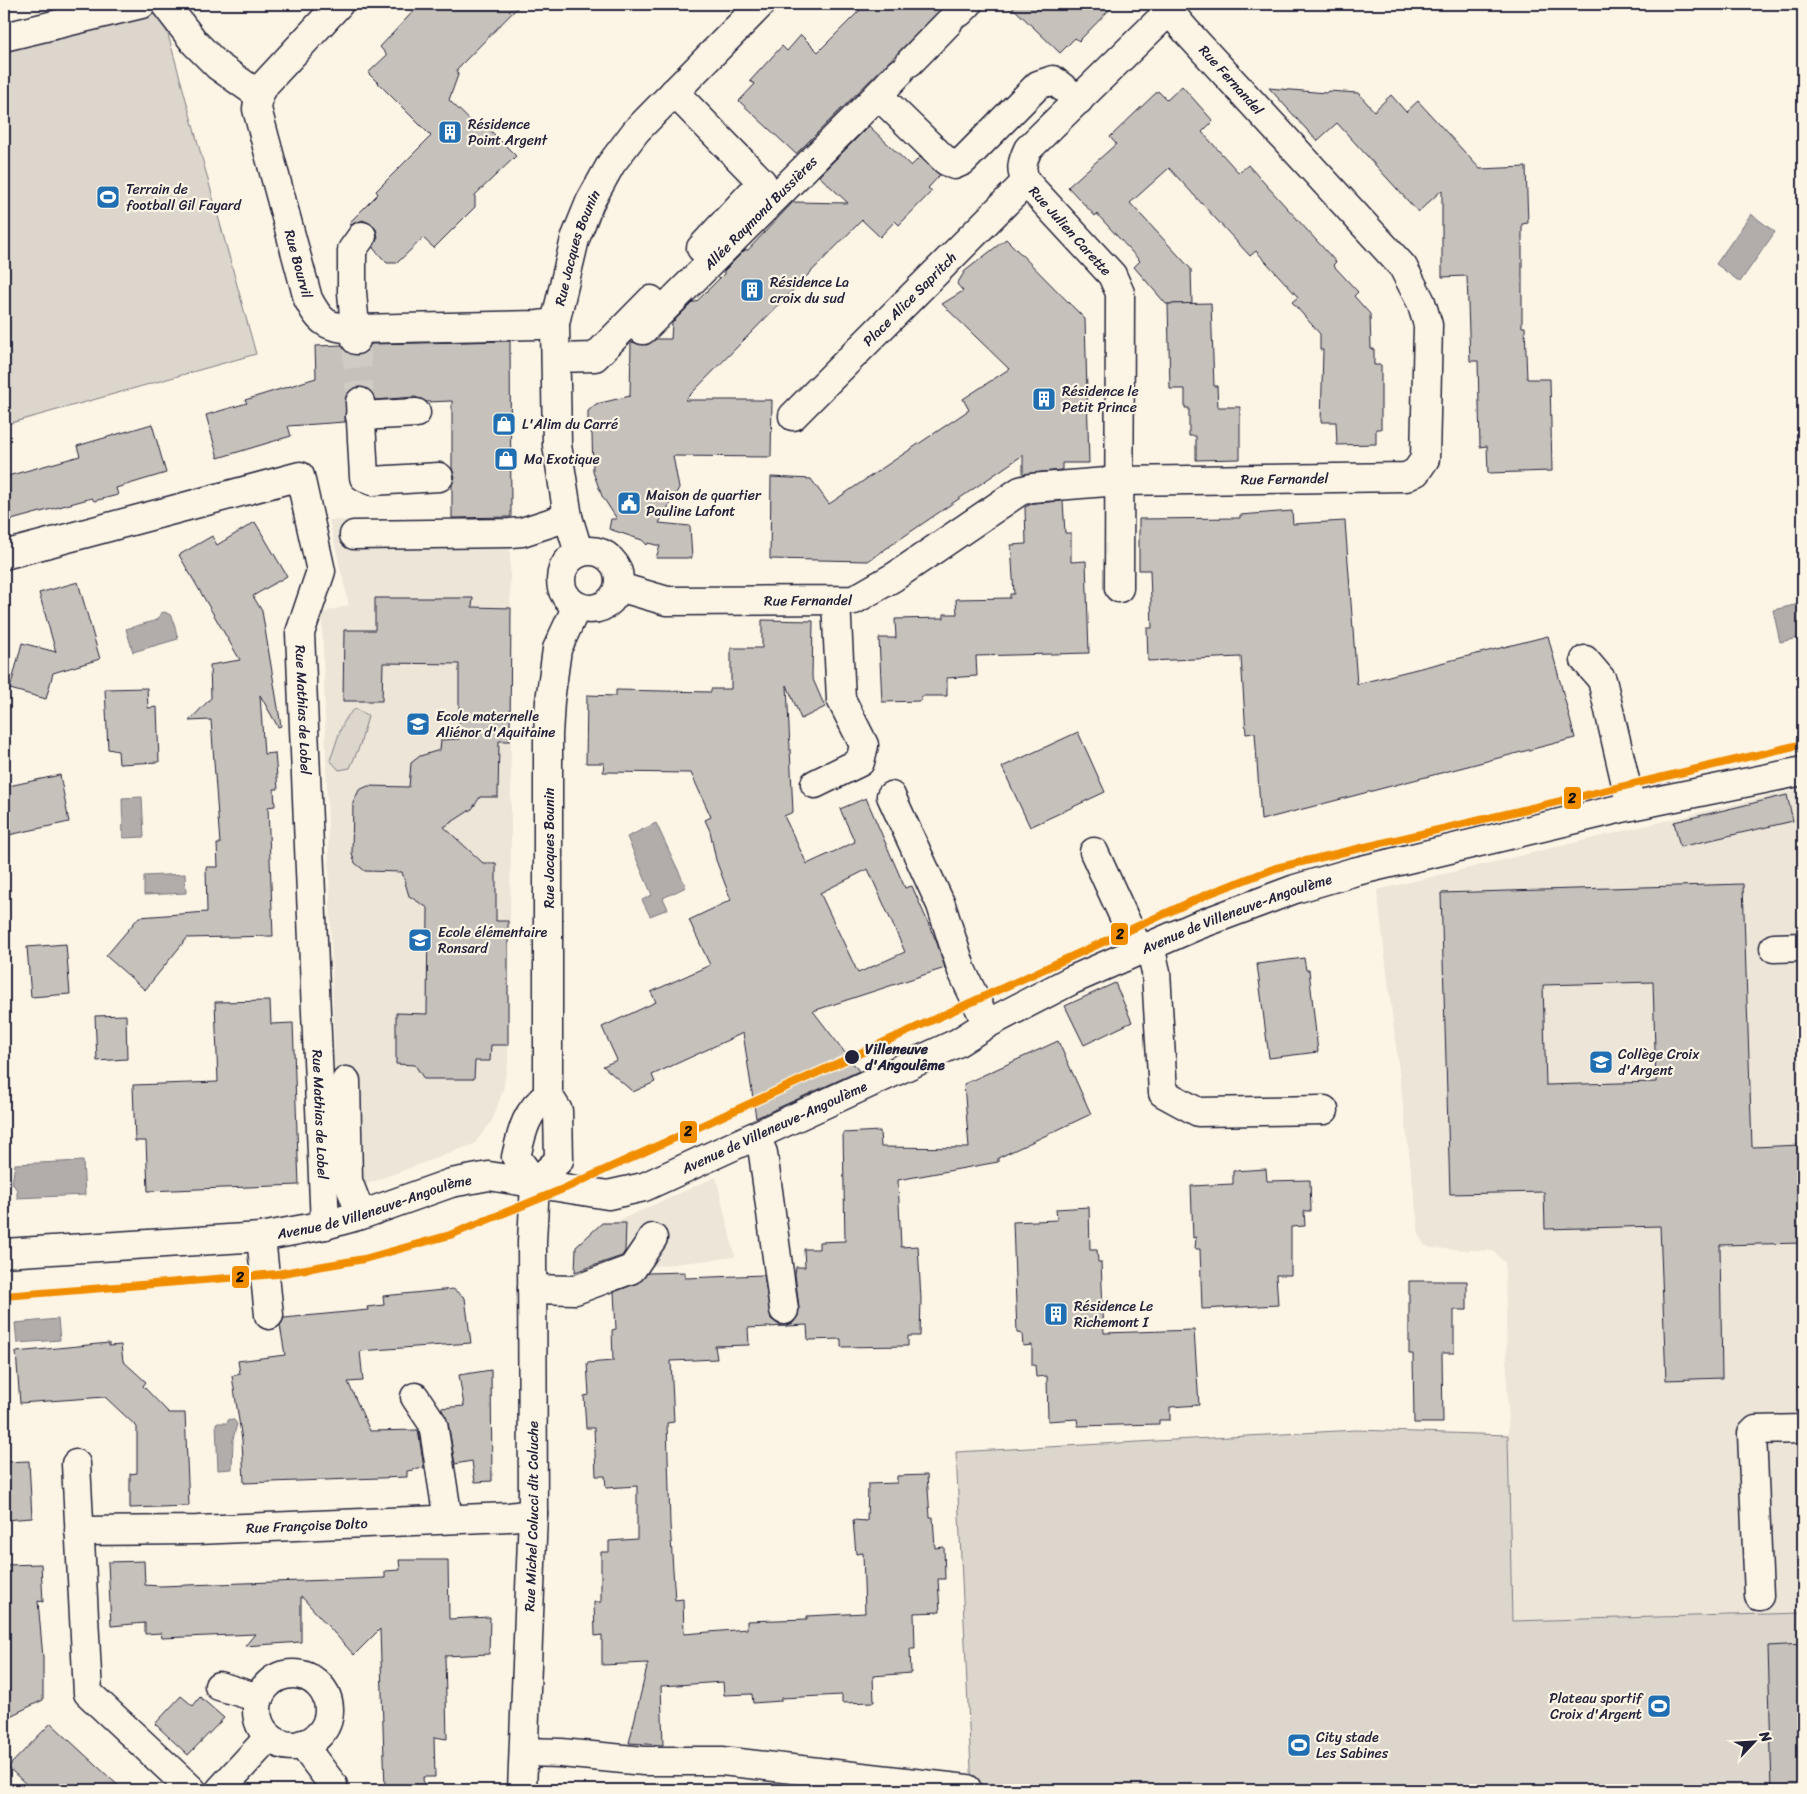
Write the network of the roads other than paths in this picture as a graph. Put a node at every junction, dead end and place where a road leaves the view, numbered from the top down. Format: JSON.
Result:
{"nodes":[{"id":1,"x":142,"y":4,"type":"edge"},
{"id":2,"x":165,"y":4,"type":"edge"},
{"id":3,"x":339,"y":4,"type":"edge"},
{"id":4,"x":761,"y":4,"type":"edge"},
{"id":5,"x":1168,"y":7,"type":"edge"},
{"id":6,"x":959,"y":13,"type":"edge"},
{"id":7,"x":4,"y":37,"type":"edge"},
{"id":8,"x":674,"y":92,"type":"junction"},
{"id":9,"x":259,"y":95,"type":"junction"},
{"id":10,"x":878,"y":95,"type":"junction"},
{"id":11,"x":1079,"y":100,"type":"junction"},
{"id":12,"x":1026,"y":182,"type":"junction"},
{"id":13,"x":362,"y":236,"type":"dead end"},
{"id":14,"x":555,"y":322,"type":"junction"},
{"id":15,"x":643,"y":330,"type":"dead end"},
{"id":16,"x":356,"y":334,"type":"junction"},
{"id":17,"x":556,"y":358,"type":"junction"},
{"id":18,"x":416,"y":413,"type":"dead end"},
{"id":19,"x":793,"y":416,"type":"dead end"},
{"id":20,"x":439,"y":477,"type":"dead end"},
{"id":21,"x":1119,"y":481,"type":"junction"},
{"id":22,"x":568,"y":517,"type":"junction"},
{"id":23,"x":354,"y":535,"type":"dead end"},
{"id":24,"x":579,"y":553,"type":"junction"},
{"id":25,"x":4,"y":556,"type":"edge"},
{"id":26,"x":619,"y":587,"type":"junction"},
{"id":27,"x":1119,"y":588,"type":"dead end"},
{"id":28,"x":836,"y":601,"type":"junction"},
{"id":29,"x":577,"y":606,"type":"junction"},
{"id":30,"x":1585,"y":660,"type":"dead end"},
{"id":31,"x":1803,"y":771,"type":"edge"},
{"id":32,"x":815,"y":784,"type":"dead end"},
{"id":33,"x":891,"y":796,"type":"dead end"},
{"id":34,"x":1631,"y":806,"type":"junction"},
{"id":35,"x":1094,"y":852,"type":"dead end"},
{"id":36,"x":1803,"y":947,"type":"edge"},
{"id":37,"x":1144,"y":948,"type":"junction"},
{"id":38,"x":1774,"y":948,"type":"dead end"},
{"id":39,"x":987,"y":1024,"type":"junction"},
{"id":40,"x":346,"y":1081,"type":"dead end"},
{"id":41,"x":548,"y":1095,"type":"junction"},
{"id":42,"x":1324,"y":1110,"type":"dead end"},
{"id":43,"x":756,"y":1136,"type":"junction"},
{"id":44,"x":535,"y":1183,"type":"junction"},
{"id":45,"x":362,"y":1215,"type":"junction"},
{"id":46,"x":325,"y":1226,"type":"junction"},
{"id":47,"x":261,"y":1237,"type":"junction"},
{"id":48,"x":654,"y":1238,"type":"dead end"},
{"id":49,"x":4,"y":1253,"type":"edge"},
{"id":50,"x":532,"y":1289,"type":"junction"},
{"id":51,"x":784,"y":1310,"type":"dead end"},
{"id":52,"x":269,"y":1314,"type":"dead end"},
{"id":53,"x":416,"y":1397,"type":"dead end"},
{"id":54,"x":1803,"y":1429,"type":"edge"},
{"id":55,"x":76,"y":1464,"type":"dead end"},
{"id":56,"x":534,"y":1514,"type":"junction"},
{"id":57,"x":448,"y":1519,"type":"junction"},
{"id":58,"x":79,"y":1531,"type":"junction"},
{"id":59,"x":1759,"y":1596,"type":"dead end"},
{"id":60,"x":219,"y":1686,"type":"dead end"},
{"id":61,"x":259,"y":1698,"type":"junction"},
{"id":62,"x":269,"y":1737,"type":"junction"},
{"id":63,"x":302,"y":1744,"type":"junction"},
{"id":64,"x":524,"y":1752,"type":"junction"},
{"id":65,"x":333,"y":1785,"type":"dead end"},
{"id":66,"x":967,"y":1789,"type":"dead end"},
{"id":67,"x":192,"y":1790,"type":"edge"},
{"id":68,"x":220,"y":1790,"type":"edge"},
{"id":69,"x":522,"y":1790,"type":"edge"}],
"edges":[{"from":1,"to":7,"type":"street"},
{"from":2,"to":9,"type":"street"},
{"from":3,"to":9,"type":"street"},
{"from":4,"to":8,"type":"street","name":"Rue Jacques Bounin"},
{"from":5,"to":11,"type":"street","name":"Rue Julien Carette"},
{"from":5,"to":21,"type":"street","name":"Rue Fernandel"},
{"from":6,"to":10,"type":"street","name":"Allée Raymond Bussières"},
{"from":8,"to":14,"type":"street","name":"Rue Jacques Bounin"},
{"from":8,"to":17,"type":"street"},
{"from":9,"to":16,"type":"street","name":"Rue Bourvil"},
{"from":10,"to":11,"type":"street"},
{"from":10,"to":15,"type":"street","name":"Allée Raymond Bussières"},
{"from":11,"to":12,"type":"street","name":"Rue Julien Carette"},
{"from":12,"to":19,"type":"street","name":"Place Alice Sapritch"},
{"from":12,"to":21,"type":"street","name":"Rue Julien Carette"},
{"from":13,"to":16,"type":"street"},
{"from":14,"to":16,"type":"street","name":"Rue Bourvil"},
{"from":14,"to":17,"type":"street","name":"Rue Jacques Bounin"},
{"from":17,"to":22,"type":"street","name":"Rue Jacques Bounin"},
{"from":18,"to":20,"type":"street"},
{"from":21,"to":27,"type":"street","name":"Rue Julien Carette"},
{"from":21,"to":28,"type":"street","name":"Rue Fernandel"},
{"from":22,"to":23,"type":"street"},
{"from":22,"to":24,"type":"street","name":"Rue Jacques Bounin"},
{"from":24,"to":26,"type":"street"},
{"from":24,"to":29,"type":"street"},
{"from":25,"to":46,"type":"street","name":"Rue Mathias de Lobel"},
{"from":26,"to":28,"type":"street","name":"Rue Fernandel"},
{"from":26,"to":29,"type":"street"},
{"from":28,"to":32,"type":"street"},
{"from":29,"to":41,"type":"street","name":"Rue Jacques Bounin"},
{"from":30,"to":34,"type":"street"},
{"from":31,"to":34,"type":"street","name":"Avenue de Villeneuve-Angoulème"},
{"from":33,"to":39,"type":"street"},
{"from":34,"to":37,"type":"street","name":"Avenue de Villeneuve-Angoulème"},
{"from":35,"to":37,"type":"street"},
{"from":36,"to":38,"type":"street"},
{"from":37,"to":39,"type":"street","name":"Avenue de Villeneuve-Angoulème"},
{"from":37,"to":42,"type":"street"},
{"from":39,"to":43,"type":"street","name":"Avenue de Villeneuve-Angoulème"},
{"from":40,"to":45,"type":"street"},
{"from":41,"to":44,"type":"street","name":"Rue Jacques Bounin"},
{"from":41,"to":44,"type":"street"},
{"from":43,"to":44,"type":"street","name":"Avenue de Villeneuve-Angoulème"},
{"from":43,"to":51,"type":"street"},
{"from":44,"to":45,"type":"street","name":"Avenue de Villeneuve-Angoulème"},
{"from":44,"to":50,"type":"street","name":"Rue Michel Colucci dit Coluche"},
{"from":45,"to":46,"type":"street","name":"Avenue de Villeneuve-Angoulème"},
{"from":46,"to":47,"type":"street","name":"Avenue de Villeneuve-Angoulème"},
{"from":47,"to":49,"type":"street","name":"Avenue de Villeneuve-Angoulème"},
{"from":47,"to":52,"type":"street"},
{"from":48,"to":50,"type":"street"},
{"from":50,"to":56,"type":"street","name":"Rue Michel Colucci dit Coluche"},
{"from":53,"to":57,"type":"street"},
{"from":54,"to":59,"type":"street"},
{"from":55,"to":58,"type":"street"},
{"from":56,"to":57,"type":"street","name":"Rue Françoise Dolto"},
{"from":56,"to":64,"type":"street","name":"Rue Michel Colucci dit Coluche"},
{"from":57,"to":58,"type":"street","name":"Rue Françoise Dolto"},
{"from":58,"to":67,"type":"street"},
{"from":60,"to":61,"type":"street"},
{"from":61,"to":62,"type":"street"},
{"from":61,"to":63,"type":"street"},
{"from":62,"to":63,"type":"street"},
{"from":62,"to":68,"type":"street"},
{"from":63,"to":65,"type":"street"},
{"from":64,"to":66,"type":"street"},
{"from":64,"to":69,"type":"street","name":"Rue Michel Colucci dit Coluche"}]}
